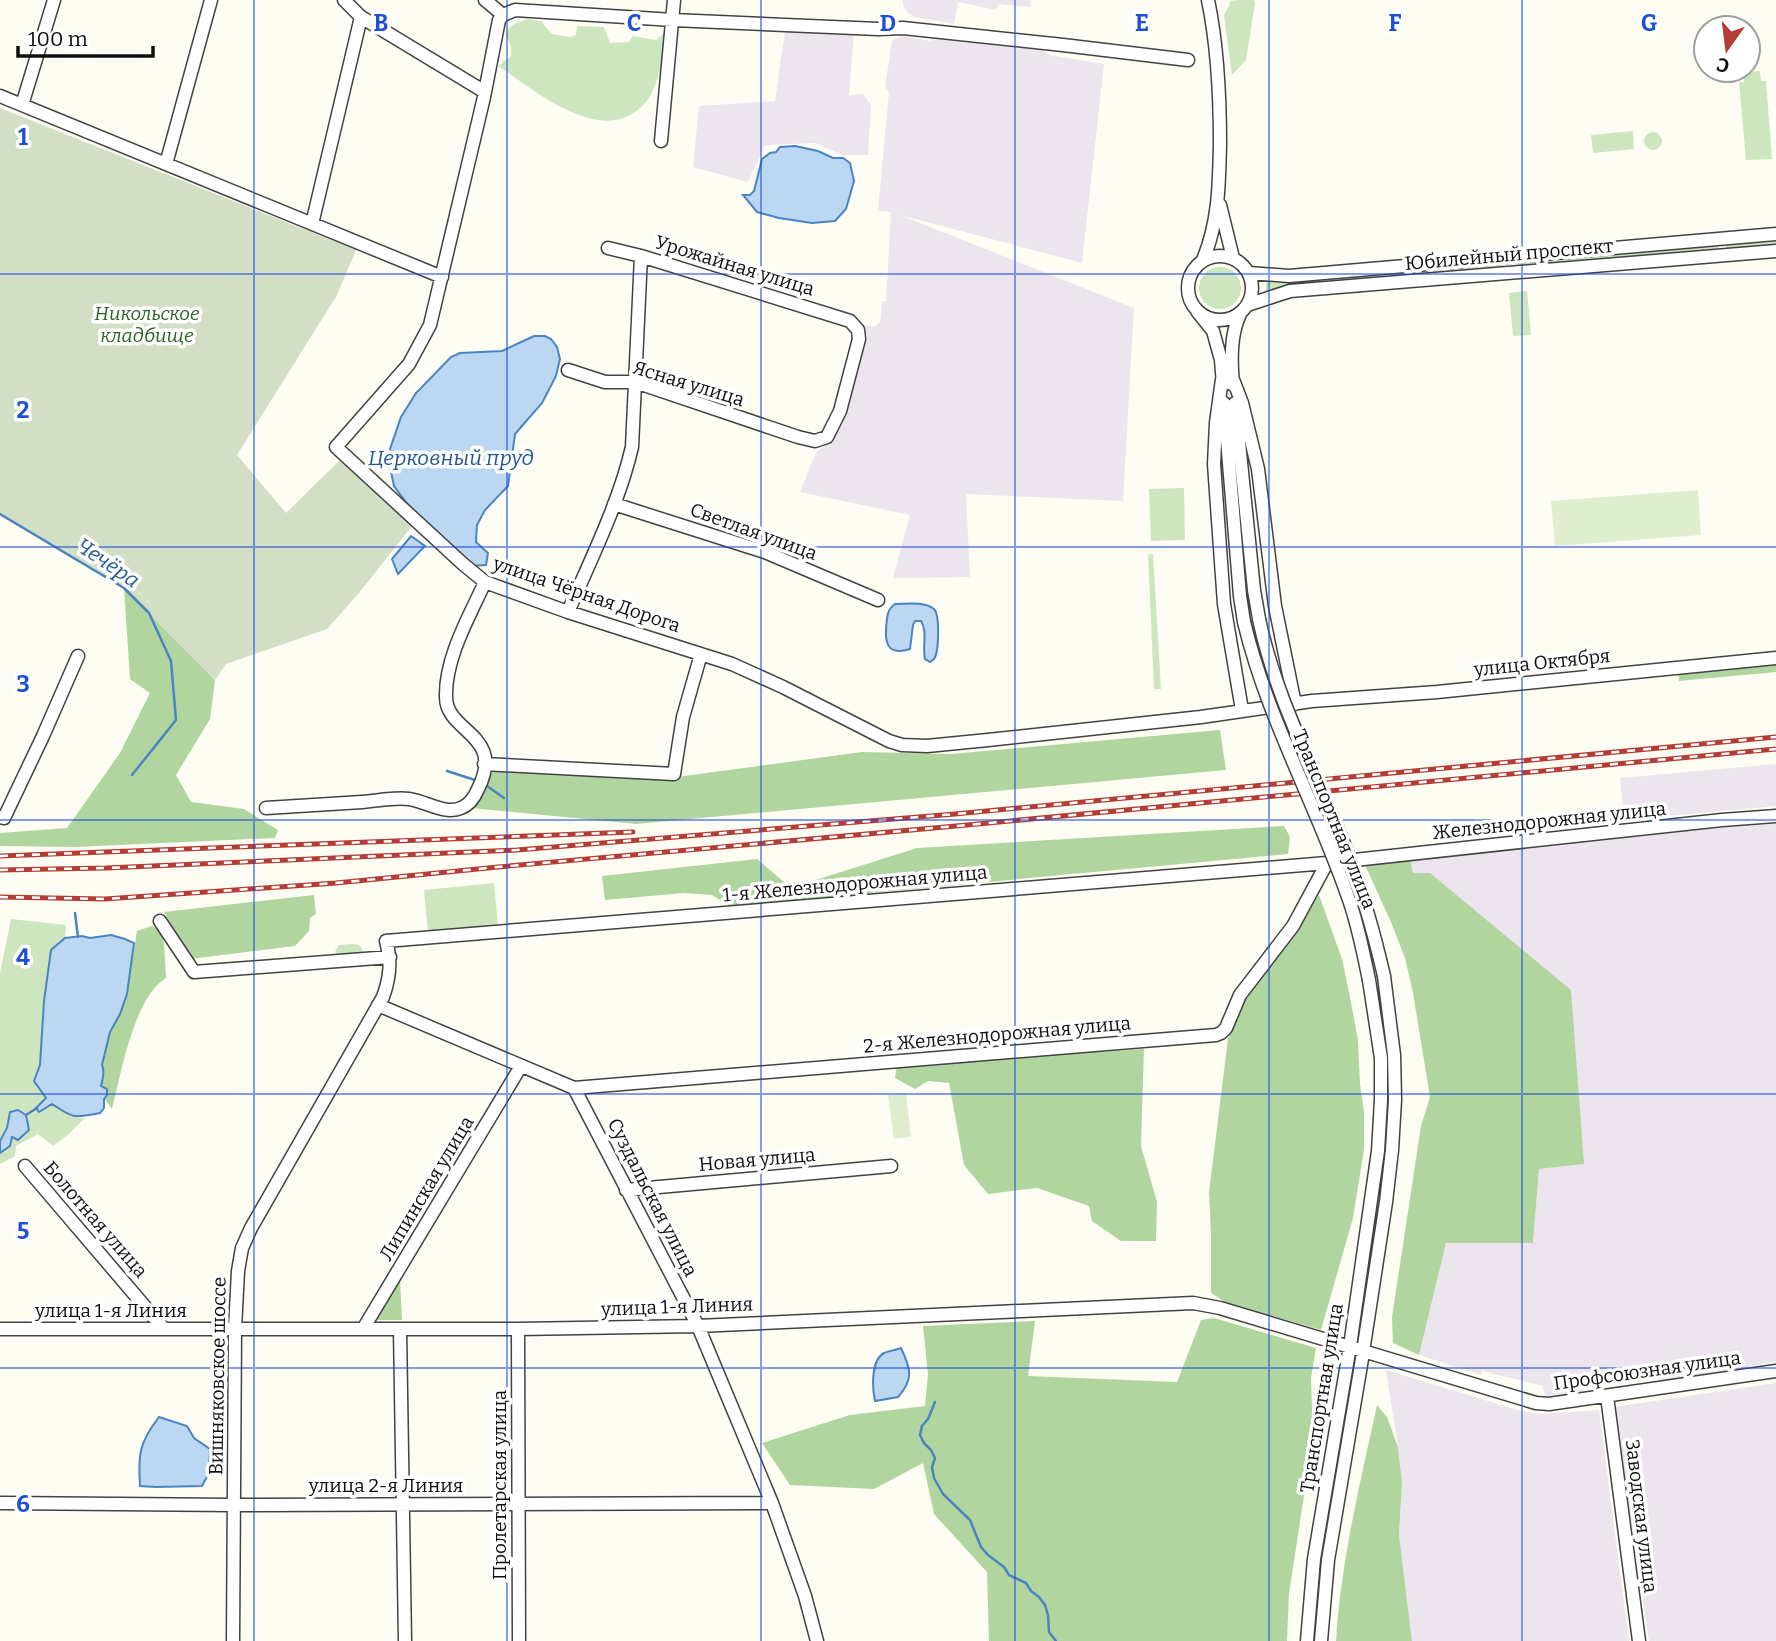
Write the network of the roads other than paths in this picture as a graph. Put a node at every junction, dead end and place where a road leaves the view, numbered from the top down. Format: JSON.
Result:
{"nodes":[{"id":1,"x":54,"y":0,"type":"edge"},
{"id":2,"x":211,"y":0,"type":"edge"},
{"id":3,"x":344,"y":0,"type":"edge"},
{"id":4,"x":485,"y":0,"type":"edge"},
{"id":5,"x":674,"y":0,"type":"edge"},
{"id":6,"x":1208,"y":0,"type":"edge"},
{"id":7,"x":503,"y":15,"type":"junction"},
{"id":8,"x":361,"y":17,"type":"junction"},
{"id":9,"x":673,"y":20,"type":"junction"},
{"id":10,"x":1188,"y":60,"type":"dead end"},
{"id":11,"x":485,"y":92,"type":"junction"},
{"id":12,"x":0,"y":96,"type":"edge"},
{"id":13,"x":22,"y":105,"type":"junction"},
{"id":14,"x":662,"y":141,"type":"dead end"},
{"id":15,"x":166,"y":164,"type":"junction"},
{"id":16,"x":1219,"y":198,"type":"junction"},
{"id":17,"x":312,"y":224,"type":"junction"},
{"id":18,"x":1776,"y":234,"type":"edge"},
{"id":19,"x":608,"y":248,"type":"dead end"},
{"id":20,"x":1776,"y":251,"type":"edge"},
{"id":21,"x":641,"y":256,"type":"junction"},
{"id":22,"x":1233,"y":258,"type":"junction"},
{"id":23,"x":1203,"y":260,"type":"junction"},
{"id":24,"x":1249,"y":272,"type":"junction"},
{"id":25,"x":442,"y":277,"type":"junction"},
{"id":26,"x":1244,"y":309,"type":"junction"},
{"id":27,"x":1197,"y":311,"type":"junction"},
{"id":28,"x":568,"y":370,"type":"dead end"},
{"id":29,"x":1227,"y":378,"type":"junction"},
{"id":30,"x":635,"y":382,"type":"junction"},
{"id":31,"x":798,"y":437,"type":"joint"},
{"id":32,"x":614,"y":504,"type":"junction"},
{"id":33,"x":485,"y":582,"type":"junction"},
{"id":34,"x":878,"y":600,"type":"dead end"},
{"id":35,"x":568,"y":612,"type":"junction"},
{"id":36,"x":701,"y":654,"type":"junction"},
{"id":37,"x":78,"y":656,"type":"dead end"},
{"id":38,"x":1776,"y":658,"type":"edge"},
{"id":39,"x":1295,"y":704,"type":"junction"},
{"id":40,"x":1241,"y":710,"type":"junction"},
{"id":41,"x":484,"y":764,"type":"junction"},
{"id":42,"x":266,"y":807,"type":"dead end"},
{"id":43,"x":1776,"y":816,"type":"edge"},
{"id":44,"x":2,"y":818,"type":"edge"},
{"id":45,"x":1327,"y":863,"type":"junction"},
{"id":46,"x":160,"y":921,"type":"dead end"},
{"id":47,"x":386,"y":941,"type":"joint"},
{"id":48,"x":390,"y":957,"type":"junction"},
{"id":49,"x":378,"y":1005,"type":"junction"},
{"id":50,"x":521,"y":1066,"type":"junction"},
{"id":51,"x":575,"y":1088,"type":"junction"},
{"id":52,"x":25,"y":1166,"type":"dead end"},
{"id":53,"x":891,"y":1166,"type":"dead end"},
{"id":54,"x":626,"y":1190,"type":"junction"},
{"id":55,"x":698,"y":1326,"type":"junction"},
{"id":56,"x":0,"y":1329,"type":"edge"},
{"id":57,"x":164,"y":1329,"type":"junction"},
{"id":58,"x":235,"y":1329,"type":"junction"},
{"id":59,"x":363,"y":1329,"type":"junction"},
{"id":60,"x":400,"y":1329,"type":"junction"},
{"id":61,"x":518,"y":1329,"type":"junction"},
{"id":62,"x":1356,"y":1348,"type":"junction"},
{"id":63,"x":1776,"y":1371,"type":"edge"},
{"id":64,"x":1607,"y":1396,"type":"junction"},
{"id":65,"x":0,"y":1503,"type":"edge"},
{"id":66,"x":772,"y":1503,"type":"junction"},
{"id":67,"x":403,"y":1504,"type":"junction"},
{"id":68,"x":518,"y":1504,"type":"junction"},
{"id":69,"x":234,"y":1505,"type":"junction"},
{"id":70,"x":233,"y":1641,"type":"edge"},
{"id":71,"x":405,"y":1641,"type":"edge"},
{"id":72,"x":519,"y":1641,"type":"edge"},
{"id":73,"x":817,"y":1641,"type":"edge"},
{"id":74,"x":1307,"y":1641,"type":"edge"},
{"id":75,"x":1321,"y":1641,"type":"edge"},
{"id":76,"x":1639,"y":1641,"type":"edge"}],
"edges":[{"from":1,"to":13,"type":"street"},
{"from":2,"to":15,"type":"street"},
{"from":3,"to":8,"type":"street"},
{"from":4,"to":7,"type":"street"},
{"from":5,"to":9,"type":"street"},
{"from":6,"to":16,"type":"street"},
{"from":7,"to":9,"type":"street"},
{"from":7,"to":11,"type":"street","name":"улица Чёрная Дорога"},
{"from":8,"to":11,"type":"street"},
{"from":8,"to":17,"type":"street"},
{"from":9,"to":10,"type":"street"},
{"from":9,"to":14,"type":"street"},
{"from":11,"to":25,"type":"street","name":"улица Чёрная Дорога"},
{"from":12,"to":13,"type":"street"},
{"from":13,"to":15,"type":"street"},
{"from":15,"to":17,"type":"street"},
{"from":16,"to":22,"type":"street"},
{"from":16,"to":23,"type":"street"},
{"from":17,"to":25,"type":"street"},
{"from":18,"to":24,"type":"street","name":"Юбилейный проспект"},
{"from":19,"to":21,"type":"street","name":"Урожайная улица"},
{"from":20,"to":26,"type":"street","name":"Юбилейный проспект"},
{"from":21,"to":30,"type":"street"},
{"from":21,"to":31,"type":"street","name":"Урожайная улица"},
{"from":22,"to":23,"type":"street"},
{"from":22,"to":24,"type":"street"},
{"from":23,"to":27,"type":"street"},
{"from":24,"to":26,"type":"street"},
{"from":25,"to":33,"type":"street","name":"улица Чёрная Дорога"},
{"from":26,"to":27,"type":"street"},
{"from":26,"to":29,"type":"street","name":"Транспортная улица"},
{"from":27,"to":29,"type":"street","name":"Транспортная улица"},
{"from":28,"to":30,"type":"street","name":"Ясная улица"},
{"from":29,"to":39,"type":"street"},
{"from":29,"to":40,"type":"street"},
{"from":29,"to":62,"type":"street","name":"Транспортная улица","bridge":true},
{"from":29,"to":62,"type":"street","name":"Транспортная улица","bridge":true},
{"from":30,"to":31,"type":"street","name":"Ясная улица"},
{"from":30,"to":32,"type":"street"},
{"from":32,"to":34,"type":"street","name":"Светлая улица"},
{"from":32,"to":35,"type":"street"},
{"from":33,"to":35,"type":"street","name":"улица Чёрная Дорога"},
{"from":33,"to":41,"type":"street"},
{"from":35,"to":36,"type":"street","name":"улица Чёрная Дорога"},
{"from":36,"to":40,"type":"street","name":"улица Чёрная Дорога"},
{"from":36,"to":41,"type":"street"},
{"from":37,"to":44,"type":"street"},
{"from":38,"to":39,"type":"street","name":"улица Октября"},
{"from":39,"to":40,"type":"street","name":"улица Чёрная Дорога"},
{"from":41,"to":42,"type":"street"},
{"from":43,"to":45,"type":"street","name":"Железнодорожная улица"},
{"from":45,"to":47,"type":"street","name":"1-я Железнодорожная улица"},
{"from":45,"to":51,"type":"street","name":"2-я Железнодорожная улица"},
{"from":46,"to":48,"type":"street"},
{"from":47,"to":48,"type":"street","name":"Вишняковское шоссе"},
{"from":48,"to":49,"type":"street","name":"Вишняковское шоссе"},
{"from":49,"to":50,"type":"street"},
{"from":49,"to":58,"type":"street","name":"Вишняковское шоссе"},
{"from":50,"to":51,"type":"street"},
{"from":50,"to":59,"type":"street","name":"Липинская улица"},
{"from":51,"to":54,"type":"street","name":"Суздальская улица"},
{"from":52,"to":57,"type":"street","name":"Болотная улица"},
{"from":53,"to":54,"type":"street","name":"Новая улица"},
{"from":54,"to":55,"type":"street","name":"Суздальская улица"},
{"from":55,"to":61,"type":"street","name":"улица 1-я Линия"},
{"from":55,"to":62,"type":"street","name":"улица 1-я Линия"},
{"from":55,"to":66,"type":"street","name":"Суздальская улица"},
{"from":56,"to":57,"type":"street","name":"улица 1-я Линия"},
{"from":57,"to":58,"type":"street","name":"улица 1-я Линия"},
{"from":58,"to":59,"type":"street","name":"улица 1-я Линия"},
{"from":58,"to":69,"type":"street","name":"Вишняковское шоссе"},
{"from":59,"to":60,"type":"street","name":"улица 1-я Линия"},
{"from":60,"to":61,"type":"street","name":"улица 1-я Линия"},
{"from":60,"to":67,"type":"street"},
{"from":61,"to":68,"type":"street","name":"Пролетарская улица"},
{"from":62,"to":64,"type":"street","name":"Профсоюзная улица"},
{"from":62,"to":74,"type":"street","name":"Транспортная улица"},
{"from":62,"to":75,"type":"street","name":"Транспортная улица"},
{"from":63,"to":64,"type":"street","name":"Профсоюзная улица"},
{"from":64,"to":76,"type":"street","name":"Заводская улица"},
{"from":65,"to":69,"type":"street","name":"улица 2-я Линия"},
{"from":66,"to":68,"type":"street","name":"улица 2-я Линия"},
{"from":66,"to":73,"type":"street","name":"Суздальская улица"},
{"from":67,"to":68,"type":"street","name":"улица 2-я Линия"},
{"from":67,"to":69,"type":"street","name":"улица 2-я Линия"},
{"from":67,"to":71,"type":"street"},
{"from":68,"to":72,"type":"street","name":"Пролетарская улица"},
{"from":69,"to":70,"type":"street","name":"Вишняковское шоссе"}]}
